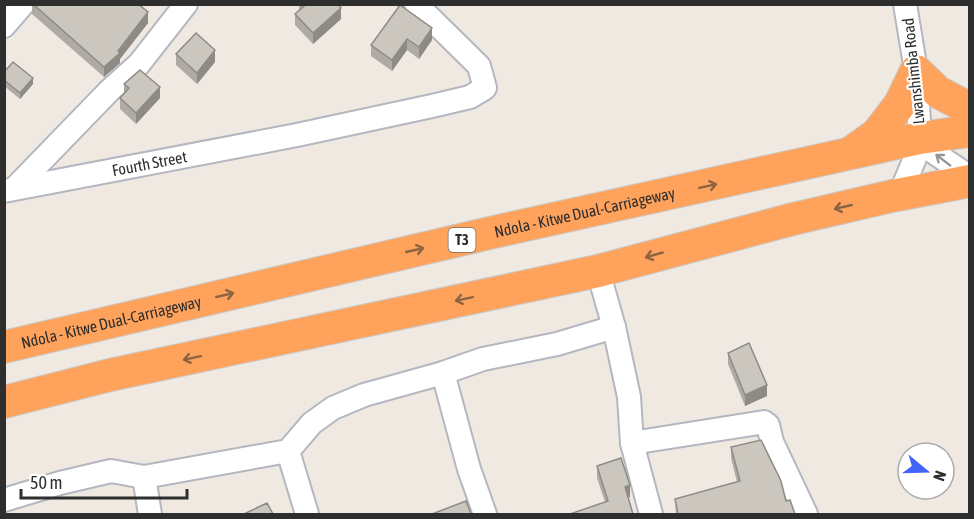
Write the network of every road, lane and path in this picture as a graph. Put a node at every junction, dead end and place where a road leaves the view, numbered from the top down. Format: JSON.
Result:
{"nodes":[{"id":1,"x":23,"y":4,"type":"edge"},
{"id":2,"x":186,"y":4,"type":"edge"},
{"id":3,"x":416,"y":4,"type":"edge"},
{"id":4,"x":905,"y":4,"type":"edge"},
{"id":5,"x":4,"y":26,"type":"edge"},
{"id":6,"x":916,"y":71,"type":"junction"},
{"id":7,"x":969,"y":109,"type":"edge"},
{"id":8,"x":969,"y":131,"type":"edge"},
{"id":9,"x":920,"y":138,"type":"junction"},
{"id":10,"x":849,"y":155,"type":"junction"},
{"id":11,"x":969,"y":179,"type":"edge"},
{"id":12,"x":10,"y":190,"type":"edge"},
{"id":13,"x":900,"y":194,"type":"junction"},
{"id":14,"x":598,"y":271,"type":"junction"},
{"id":15,"x":614,"y":327,"type":"junction"},
{"id":16,"x":4,"y":347,"type":"edge"},
{"id":17,"x":443,"y":374,"type":"junction"},
{"id":18,"x":4,"y":402,"type":"edge"},
{"id":19,"x":632,"y":443,"type":"junction"},
{"id":20,"x":288,"y":451,"type":"junction"},
{"id":21,"x":144,"y":477,"type":"junction"},
{"id":22,"x":4,"y":500,"type":"edge"},
{"id":23,"x":150,"y":514,"type":"edge"},
{"id":24,"x":306,"y":514,"type":"edge"},
{"id":25,"x":485,"y":514,"type":"edge"},
{"id":26,"x":651,"y":514,"type":"edge"},
{"id":27,"x":806,"y":514,"type":"edge"}],
"edges":[{"from":1,"to":5,"type":"street"},
{"from":2,"to":12,"type":"street"},
{"from":3,"to":12,"type":"street","name":"Fourth Street"},
{"from":4,"to":6,"type":"street","name":"Lwanshimba Road"},
{"from":6,"to":7,"type":"highway"},
{"from":6,"to":9,"type":"street","name":"Lwanshimba Road"},
{"from":6,"to":10,"type":"highway"},
{"from":8,"to":9,"type":"highway","number":"T3"},
{"from":9,"to":10,"type":"highway","name":"Ndola - Kitwe Dual-Carriageway","number":"T3"},
{"from":11,"to":9,"type":"street","name":"Lwanshimba Road","one_way":true},
{"from":9,"to":13,"type":"street","name":"Lwanshimba Road"},
{"from":16,"to":10,"type":"highway","name":"Ndola - Kitwe Dual-Carriageway","number":"T3","one_way":true},
{"from":11,"to":13,"type":"highway"},
{"from":13,"to":14,"type":"highway","one_way":true},
{"from":14,"to":15,"type":"street"},
{"from":14,"to":18,"type":"highway","one_way":true},
{"from":15,"to":17,"type":"street"},
{"from":15,"to":19,"type":"street"},
{"from":17,"to":20,"type":"street"},
{"from":17,"to":25,"type":"street"},
{"from":19,"to":26,"type":"street"},
{"from":19,"to":27,"type":"street"},
{"from":20,"to":21,"type":"street"},
{"from":20,"to":24,"type":"street"},
{"from":21,"to":22,"type":"street"},
{"from":21,"to":23,"type":"street"}]}
